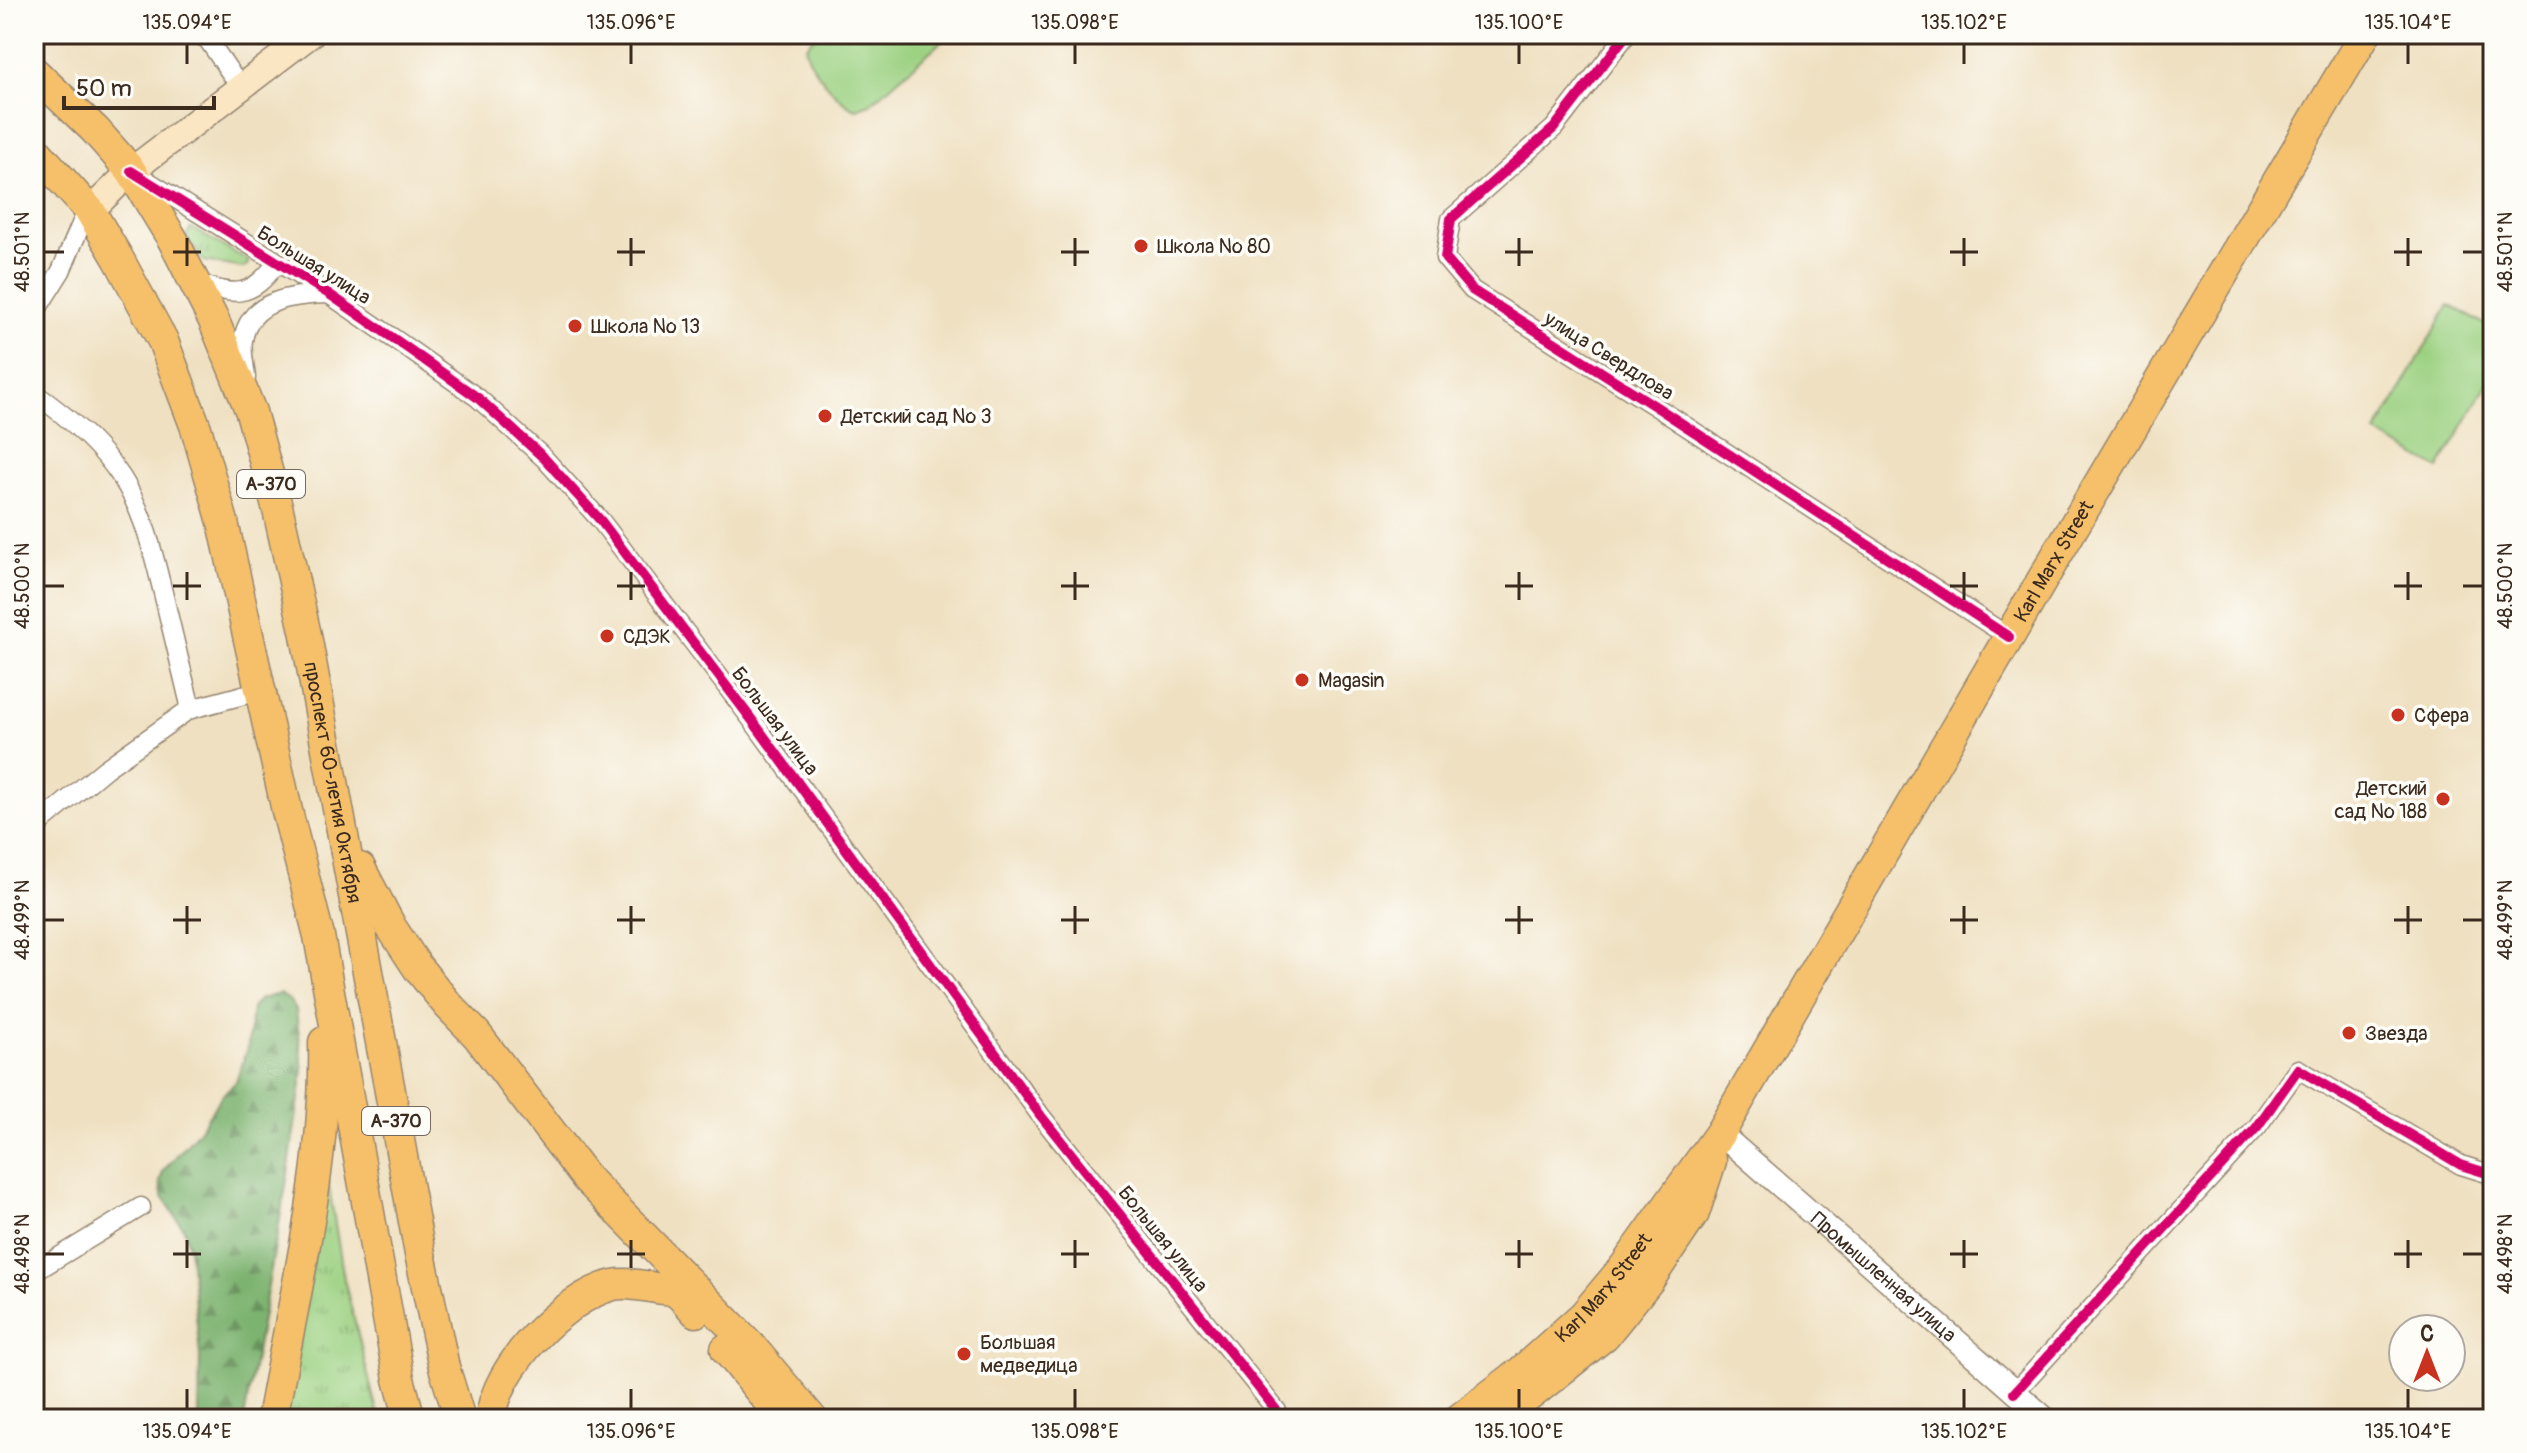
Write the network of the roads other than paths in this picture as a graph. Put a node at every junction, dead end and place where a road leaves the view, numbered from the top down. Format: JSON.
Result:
{"nodes":[{"id":1,"x":199,"y":34,"type":"edge"},
{"id":2,"x":311,"y":34,"type":"edge"},
{"id":3,"x":1627,"y":34,"type":"edge"},
{"id":4,"x":2365,"y":34,"type":"edge"},
{"id":5,"x":34,"y":72,"type":"edge"},
{"id":6,"x":241,"y":88,"type":"junction"},
{"id":7,"x":34,"y":149,"type":"edge"},
{"id":8,"x":131,"y":171,"type":"junction"},
{"id":9,"x":90,"y":211,"type":"junction"},
{"id":10,"x":277,"y":263,"type":"junction"},
{"id":11,"x":194,"y":282,"type":"junction"},
{"id":12,"x":329,"y":294,"type":"junction"},
{"id":13,"x":34,"y":314,"type":"edge"},
{"id":14,"x":34,"y":393,"type":"edge"},
{"id":15,"x":251,"y":412,"type":"junction"},
{"id":16,"x":2009,"y":637,"type":"junction"},
{"id":17,"x":262,"y":690,"type":"junction"},
{"id":18,"x":191,"y":709,"type":"junction"},
{"id":19,"x":342,"y":821,"type":"junction"},
{"id":20,"x":34,"y":828,"type":"edge"},
{"id":21,"x":319,"y":936,"type":"junction"},
{"id":22,"x":1720,"y":1133,"type":"junction"},
{"id":23,"x":2493,"y":1175,"type":"edge"},
{"id":24,"x":141,"y":1207,"type":"dead end"},
{"id":25,"x":34,"y":1272,"type":"edge"},
{"id":26,"x":2014,"y":1393,"type":"junction"},
{"id":27,"x":1277,"y":1411,"type":"dead end"},
{"id":28,"x":272,"y":1419,"type":"edge"},
{"id":29,"x":410,"y":1419,"type":"edge"},
{"id":30,"x":460,"y":1419,"type":"edge"},
{"id":31,"x":491,"y":1419,"type":"edge"},
{"id":32,"x":783,"y":1419,"type":"edge"},
{"id":33,"x":812,"y":1419,"type":"edge"},
{"id":34,"x":1459,"y":1419,"type":"edge"},
{"id":35,"x":1500,"y":1419,"type":"edge"},
{"id":36,"x":2046,"y":1419,"type":"edge"}],
"edges":[{"from":1,"to":6,"type":"street"},
{"from":2,"to":6,"type":"main road"},
{"from":3,"to":16,"type":"street","name":"улица Свердлова"},
{"from":4,"to":16,"type":"highway","name":"Karl Marx Street"},
{"from":5,"to":8,"type":"highway","name":"Большая улица","number":"А-370"},
{"from":6,"to":8,"type":"main road"},
{"from":7,"to":9,"type":"highway","number":"А-370"},
{"from":8,"to":9,"type":"main road"},
{"from":8,"to":10,"type":"street","name":"Большая улица"},
{"from":8,"to":11,"type":"highway","name":"проспект 60-летия Октября","number":"А-370"},
{"from":9,"to":13,"type":"street"},
{"from":9,"to":17,"type":"highway","number":"А-370"},
{"from":10,"to":11,"type":"street"},
{"from":10,"to":12,"type":"street","name":"Большая улица"},
{"from":11,"to":15,"type":"highway","name":"проспект 60-летия Октября","number":"А-370"},
{"from":12,"to":15,"type":"street"},
{"from":12,"to":27,"type":"street","name":"Большая улица"},
{"from":14,"to":18,"type":"street"},
{"from":15,"to":19,"type":"highway","name":"проспект 60-летия Октября","number":"А-370"},
{"from":16,"to":22,"type":"highway","name":"Karl Marx Street"},
{"from":17,"to":18,"type":"street"},
{"from":17,"to":21,"type":"highway","number":"А-370"},
{"from":18,"to":20,"type":"street"},
{"from":19,"to":30,"type":"highway","name":"проспект 60-летия Октября","number":"А-370"},
{"from":19,"to":33,"type":"highway"},
{"from":21,"to":28,"type":"highway"},
{"from":21,"to":29,"type":"highway","number":"А-370"},
{"from":22,"to":26,"type":"street","name":"Промышленная улица"},
{"from":22,"to":34,"type":"highway","name":"Karl Marx Street"},
{"from":22,"to":35,"type":"highway","name":"Karl Marx Street"},
{"from":23,"to":26,"type":"street"},
{"from":24,"to":25,"type":"street"},
{"from":26,"to":36,"type":"street","name":"Промышленная улица"},
{"from":31,"to":32,"type":"highway"}]}
